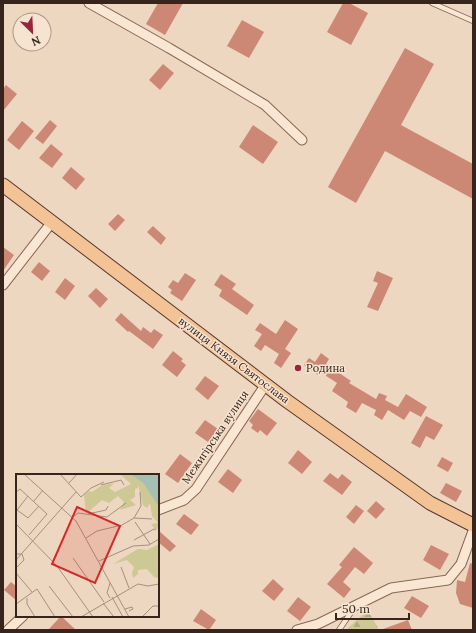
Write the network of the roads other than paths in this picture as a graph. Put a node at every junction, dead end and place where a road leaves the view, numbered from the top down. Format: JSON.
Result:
{"nodes":[{"id":1,"x":89,"y":3,"type":"edge"},
{"id":2,"x":432,"y":3,"type":"edge"},
{"id":3,"x":473,"y":21,"type":"edge"},
{"id":4,"x":302,"y":140,"type":"dead end"},
{"id":5,"x":3,"y":184,"type":"edge"},
{"id":6,"x":52,"y":222,"type":"junction"},
{"id":7,"x":3,"y":285,"type":"edge"},
{"id":8,"x":266,"y":384,"type":"junction"},
{"id":9,"x":159,"y":510,"type":"edge"},
{"id":10,"x":473,"y":525,"type":"edge"},
{"id":11,"x":473,"y":531,"type":"edge"},
{"id":12,"x":356,"y":605,"type":"junction"},
{"id":13,"x":22,"y":617,"type":"edge"},
{"id":14,"x":8,"y":630,"type":"edge"},
{"id":15,"x":297,"y":630,"type":"edge"},
{"id":16,"x":338,"y":630,"type":"edge"}],
"edges":[{"from":1,"to":4,"type":"street"},
{"from":2,"to":3,"type":"lane"},
{"from":5,"to":6,"type":"main road","name":"вулиця Князя Святослава"},
{"from":6,"to":7,"type":"street"},
{"from":6,"to":8,"type":"main road","name":"вулиця Князя Святослава"},
{"from":8,"to":9,"type":"street","name":"Межигірська вулиця"},
{"from":8,"to":10,"type":"main road","name":"вулиця Князя Святослава"},
{"from":11,"to":12,"type":"street"},
{"from":12,"to":15,"type":"street"},
{"from":12,"to":16,"type":"lane"},
{"from":13,"to":14,"type":"street"}]}
